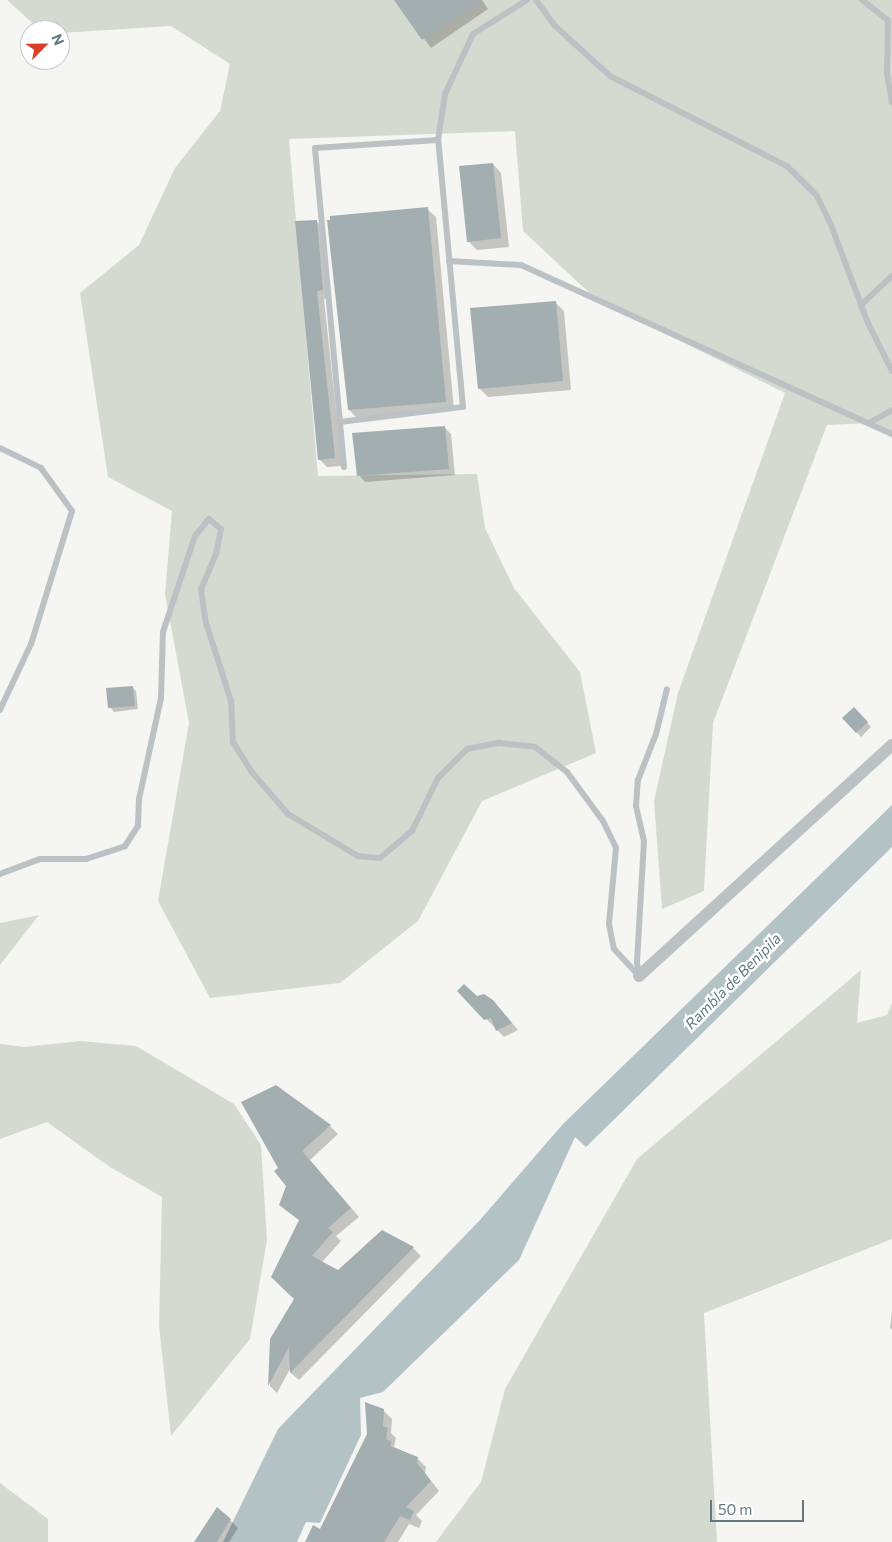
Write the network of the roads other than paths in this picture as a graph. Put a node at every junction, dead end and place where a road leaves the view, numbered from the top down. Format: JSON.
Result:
{"nodes":[{"id":1,"x":528,"y":0,"type":"edge"},
{"id":2,"x":536,"y":0,"type":"edge"},
{"id":3,"x":862,"y":0,"type":"edge"},
{"id":4,"x":892,"y":103,"type":"edge"},
{"id":5,"x":438,"y":140,"type":"junction"},
{"id":6,"x":449,"y":261,"type":"junction"},
{"id":7,"x":892,"y":276,"type":"edge"},
{"id":8,"x":861,"y":305,"type":"junction"},
{"id":9,"x":892,"y":371,"type":"edge"},
{"id":10,"x":892,"y":410,"type":"edge"},
{"id":11,"x":340,"y":422,"type":"junction"},
{"id":12,"x":869,"y":423,"type":"junction"},
{"id":13,"x":892,"y":434,"type":"edge"},
{"id":14,"x":0,"y":448,"type":"edge"},
{"id":15,"x":344,"y":467,"type":"dead end"},
{"id":16,"x":667,"y":688,"type":"dead end"},
{"id":17,"x":0,"y":710,"type":"edge"},
{"id":18,"x":892,"y":745,"type":"edge"},
{"id":19,"x":0,"y":874,"type":"edge"},
{"id":20,"x":639,"y":976,"type":"junction"}],
"edges":[{"from":1,"to":5,"type":"lane"},
{"from":2,"to":8,"type":"lane"},
{"from":3,"to":4,"type":"lane"},
{"from":5,"to":6,"type":"lane"},
{"from":5,"to":11,"type":"lane"},
{"from":6,"to":11,"type":"lane"},
{"from":6,"to":12,"type":"lane"},
{"from":7,"to":8,"type":"lane"},
{"from":8,"to":9,"type":"lane"},
{"from":10,"to":12,"type":"lane"},
{"from":11,"to":15,"type":"lane"},
{"from":12,"to":13,"type":"lane"},
{"from":14,"to":17,"type":"lane"},
{"from":16,"to":20,"type":"lane"},
{"from":18,"to":20,"type":"street"},
{"from":19,"to":20,"type":"lane"}]}
